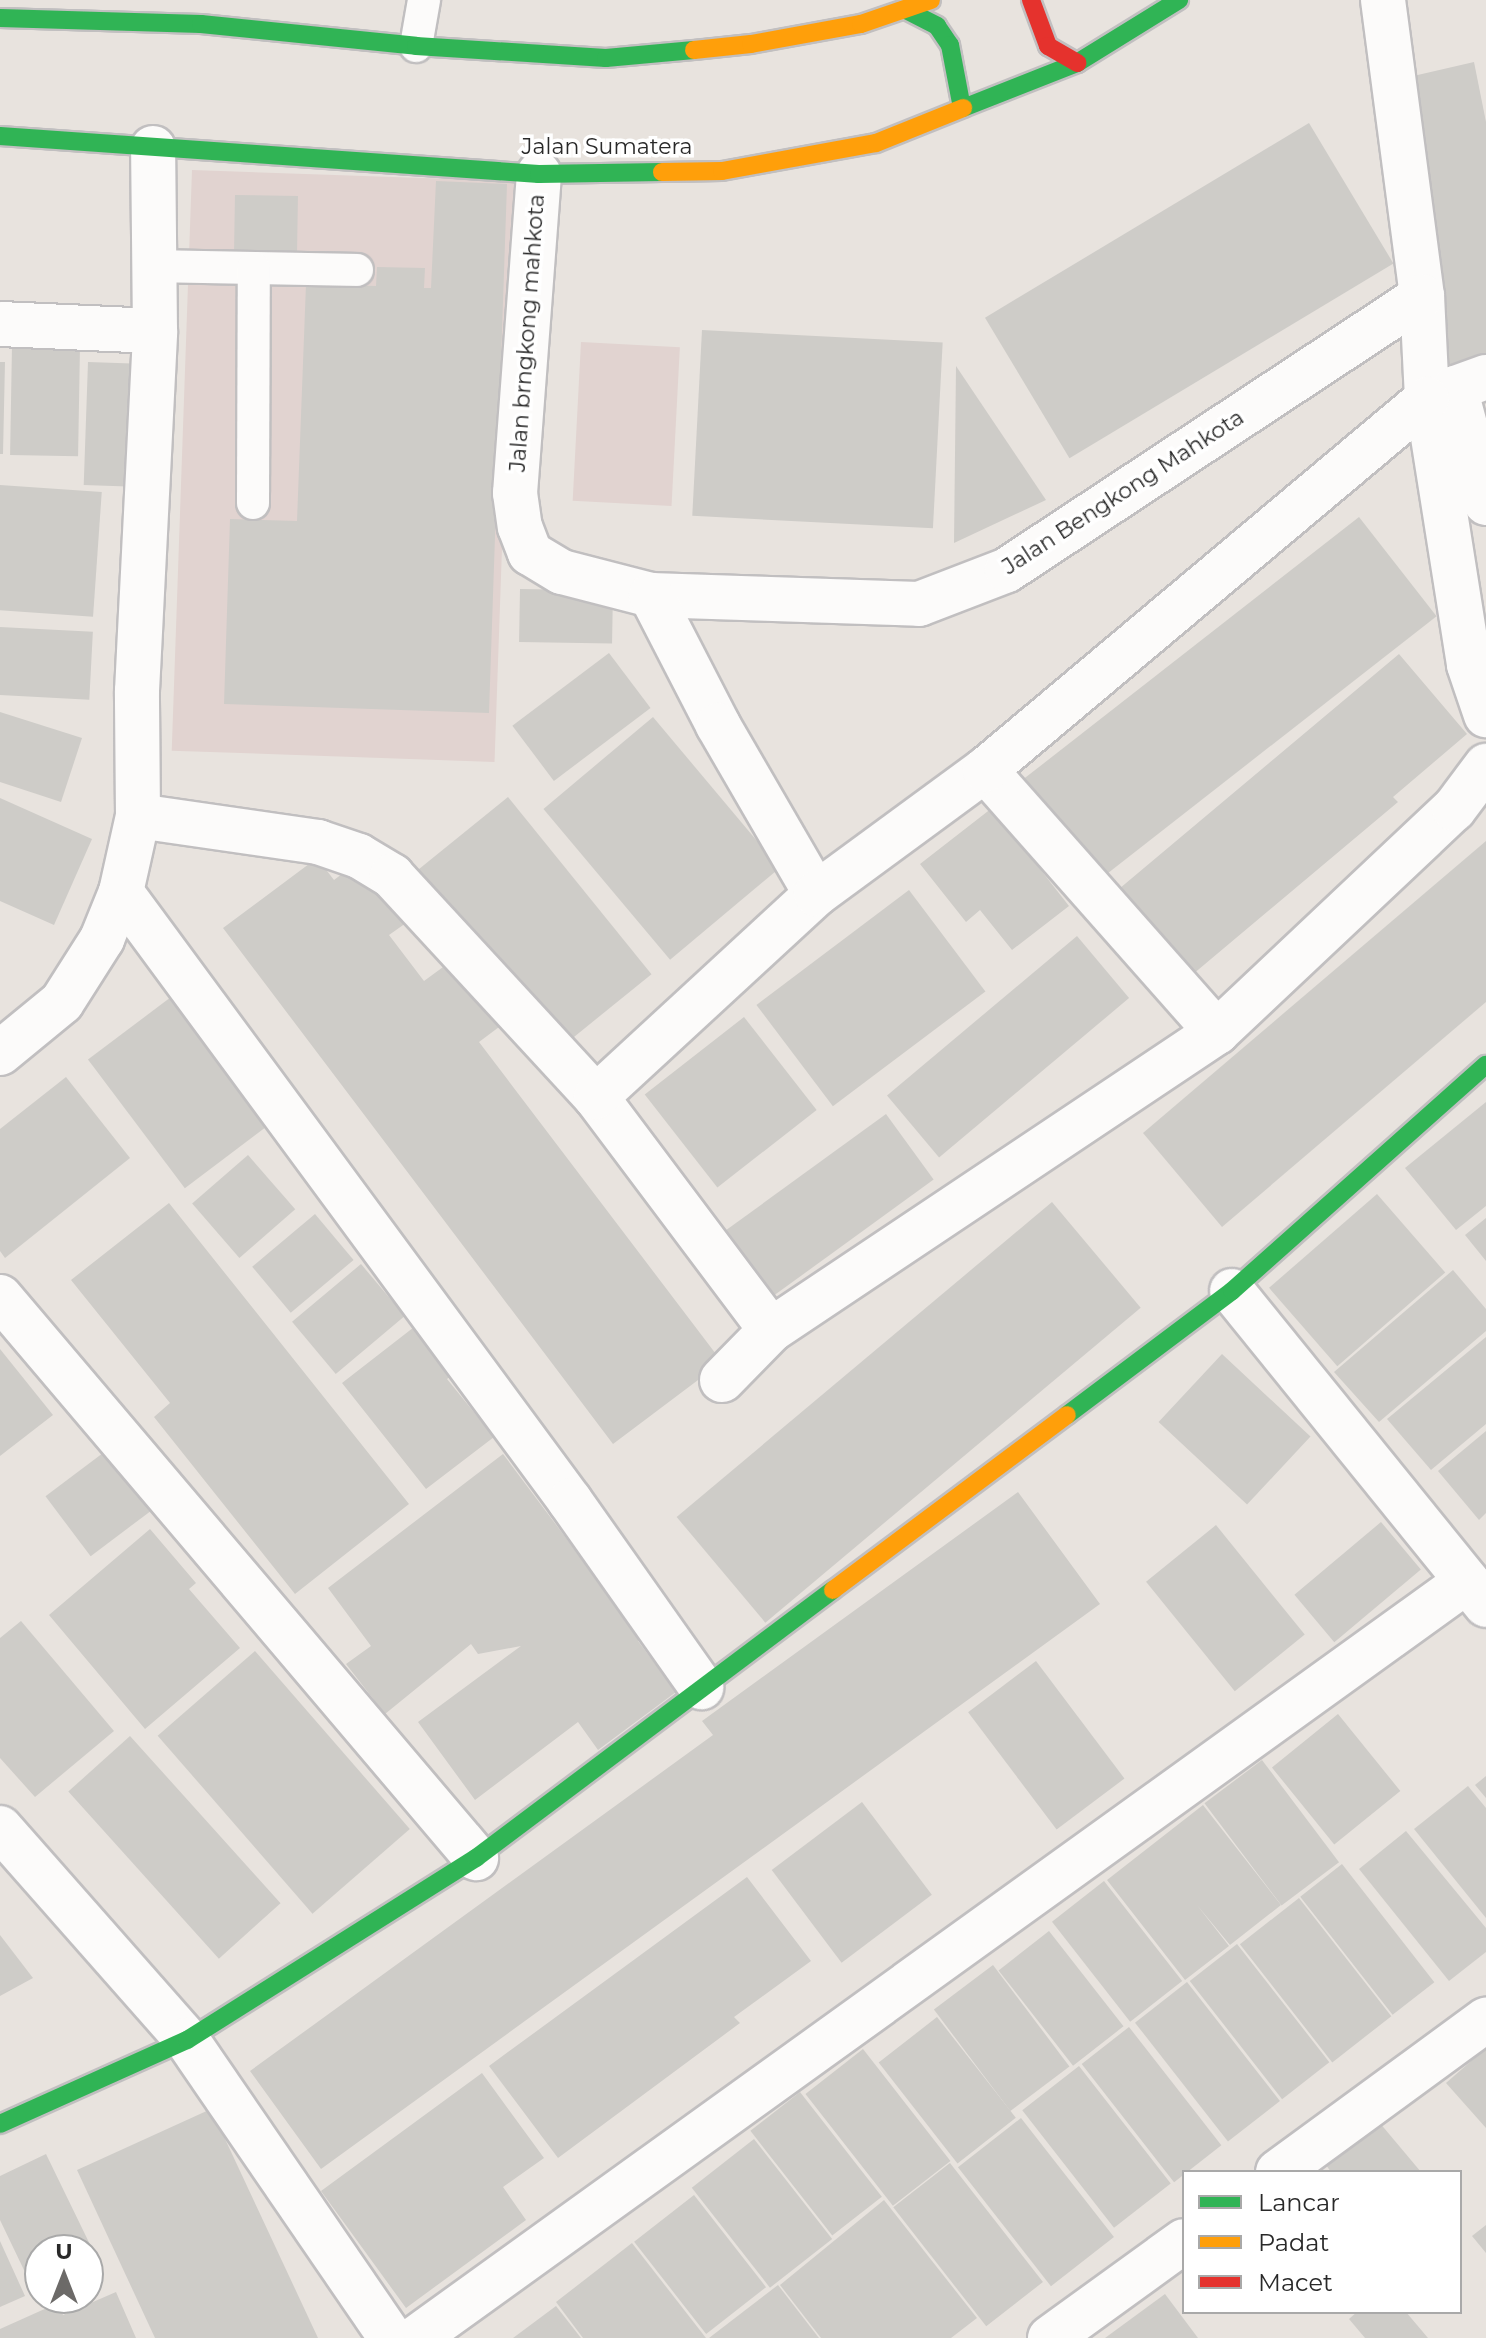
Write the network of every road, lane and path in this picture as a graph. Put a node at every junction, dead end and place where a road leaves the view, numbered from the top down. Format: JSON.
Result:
{"nodes":[{"id":1,"x":424,"y":0,"type":"edge"},
{"id":2,"x":931,"y":0,"type":"edge"},
{"id":3,"x":1031,"y":0,"type":"edge"},
{"id":4,"x":1179,"y":0,"type":"edge"},
{"id":5,"x":1383,"y":0,"type":"edge"},
{"id":6,"x":906,"y":10,"type":"junction"},
{"id":7,"x":200,"y":12,"type":"edge"},
{"id":8,"x":0,"y":18,"type":"edge"},
{"id":9,"x":416,"y":46,"type":"junction"},
{"id":10,"x":1077,"y":63,"type":"junction"},
{"id":11,"x":962,"y":108,"type":"junction"},
{"id":12,"x":0,"y":136,"type":"edge"},
{"id":13,"x":153,"y":148,"type":"junction"},
{"id":14,"x":539,"y":174,"type":"junction"},
{"id":15,"x":154,"y":266,"type":"junction"},
{"id":16,"x":254,"y":268,"type":"junction"},
{"id":17,"x":357,"y":270,"type":"dead end"},
{"id":18,"x":1422,"y":296,"type":"junction"},
{"id":19,"x":0,"y":324,"type":"edge"},
{"id":20,"x":155,"y":331,"type":"junction"},
{"id":21,"x":1486,"y":377,"type":"edge"},
{"id":22,"x":1427,"y":399,"type":"junction"},
{"id":23,"x":515,"y":493,"type":"joint"},
{"id":24,"x":253,"y":503,"type":"dead end"},
{"id":25,"x":1486,"y":503,"type":"edge"},
{"id":26,"x":651,"y":595,"type":"junction"},
{"id":27,"x":1486,"y":715,"type":"edge"},
{"id":28,"x":1486,"y":766,"type":"edge"},
{"id":29,"x":985,"y":770,"type":"junction"},
{"id":30,"x":138,"y":816,"type":"junction"},
{"id":31,"x":121,"y":892,"type":"junction"},
{"id":32,"x":816,"y":894,"type":"junction"},
{"id":33,"x":1217,"y":1032,"type":"junction"},
{"id":34,"x":0,"y":1053,"type":"edge"},
{"id":35,"x":1486,"y":1065,"type":"edge"},
{"id":36,"x":596,"y":1097,"type":"junction"},
{"id":37,"x":1232,"y":1291,"type":"junction"},
{"id":38,"x":0,"y":1297,"type":"edge"},
{"id":39,"x":771,"y":1330,"type":"junction"},
{"id":40,"x":722,"y":1380,"type":"dead end"},
{"id":41,"x":1476,"y":1593,"type":"edge"},
{"id":42,"x":701,"y":1687,"type":"junction"},
{"id":43,"x":0,"y":1828,"type":"edge"},
{"id":44,"x":476,"y":1858,"type":"junction"},
{"id":45,"x":1486,"y":2020,"type":"edge"},
{"id":46,"x":187,"y":2040,"type":"junction"},
{"id":47,"x":0,"y":2124,"type":"edge"},
{"id":48,"x":1281,"y":2170,"type":"edge"},
{"id":49,"x":1182,"y":2242,"type":"edge"},
{"id":50,"x":391,"y":2338,"type":"edge"},
{"id":51,"x":416,"y":2338,"type":"edge"},
{"id":52,"x":1050,"y":2338,"type":"edge"}],
"edges":[{"from":1,"to":9,"type":"lane"},
{"from":2,"to":6,"type":"main road"},
{"from":3,"to":10,"type":"main road"},
{"from":4,"to":10,"type":"main road","name":"Jalan Sumatera"},
{"from":5,"to":18,"type":"street"},
{"from":6,"to":9,"type":"main road"},
{"from":6,"to":11,"type":"main road"},
{"from":7,"to":8,"type":"main road"},
{"from":7,"to":9,"type":"main road"},
{"from":10,"to":11,"type":"main road","name":"Jalan Sumatera"},
{"from":11,"to":14,"type":"main road","name":"Jalan Sumatera"},
{"from":12,"to":13,"type":"main road","name":"Jalan Sumatera"},
{"from":13,"to":14,"type":"main road","name":"Jalan Sumatera"},
{"from":13,"to":15,"type":"street"},
{"from":14,"to":23,"type":"street","name":"Jalan brngkong mahkota"},
{"from":15,"to":16,"type":"lane"},
{"from":15,"to":20,"type":"street"},
{"from":16,"to":17,"type":"lane"},
{"from":16,"to":24,"type":"lane"},
{"from":18,"to":22,"type":"street"},
{"from":18,"to":26,"type":"street","name":"Jalan Bengkong Mahkota"},
{"from":19,"to":20,"type":"street"},
{"from":20,"to":30,"type":"street"},
{"from":21,"to":25,"type":"street"},
{"from":22,"to":27,"type":"street"},
{"from":22,"to":29,"type":"street"},
{"from":23,"to":26,"type":"street","name":"Jalan Bengkong Mahkota"},
{"from":26,"to":32,"type":"street"},
{"from":28,"to":33,"type":"street"},
{"from":29,"to":32,"type":"street"},
{"from":29,"to":33,"type":"street"},
{"from":30,"to":31,"type":"street"},
{"from":30,"to":36,"type":"street"},
{"from":31,"to":34,"type":"street"},
{"from":31,"to":42,"type":"street"},
{"from":32,"to":36,"type":"street"},
{"from":33,"to":39,"type":"street"},
{"from":35,"to":37,"type":"main road"},
{"from":36,"to":39,"type":"street"},
{"from":37,"to":41,"type":"street"},
{"from":37,"to":42,"type":"main road"},
{"from":38,"to":44,"type":"street"},
{"from":39,"to":40,"type":"street"},
{"from":41,"to":51,"type":"street"},
{"from":42,"to":44,"type":"main road"},
{"from":43,"to":46,"type":"street"},
{"from":44,"to":46,"type":"main road"},
{"from":45,"to":48,"type":"street"},
{"from":46,"to":47,"type":"main road"},
{"from":46,"to":50,"type":"street"},
{"from":49,"to":52,"type":"street"}]}
